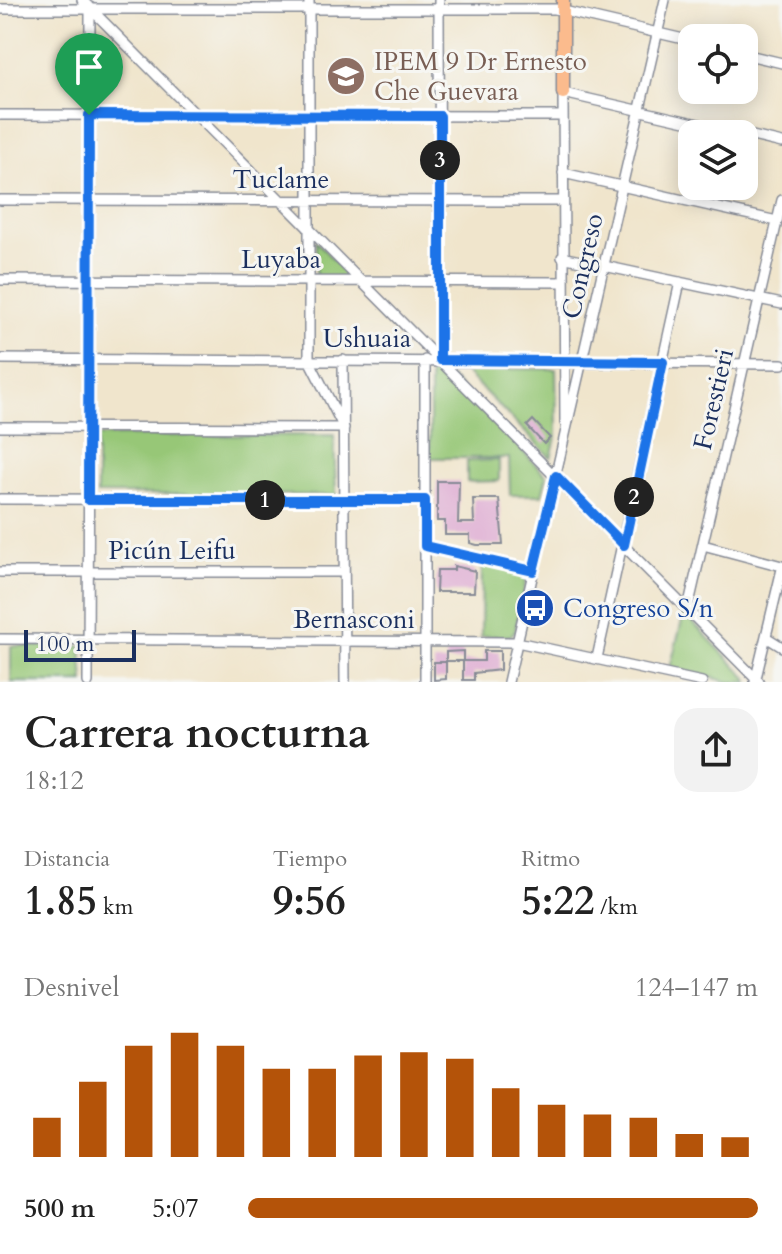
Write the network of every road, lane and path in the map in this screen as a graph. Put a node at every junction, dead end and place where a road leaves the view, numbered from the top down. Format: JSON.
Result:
{"nodes":[{"id":1,"x":82,"y":0,"type":"edge"},
{"id":2,"x":665,"y":0,"type":"edge"},
{"id":3,"x":90,"y":4,"type":"edge"},
{"id":4,"x":309,"y":4,"type":"edge"},
{"id":5,"x":439,"y":4,"type":"edge"},
{"id":6,"x":563,"y":5,"type":"edge"},
{"id":7,"x":0,"y":9,"type":"edge"},
{"id":8,"x":657,"y":33,"type":"junction"},
{"id":9,"x":678,"y":38,"type":"edge"},
{"id":10,"x":758,"y":57,"type":"edge"},
{"id":11,"x":782,"y":63,"type":"edge"},
{"id":12,"x":563,"y":93,"type":"junction"},
{"id":13,"x":641,"y":111,"type":"junction"},
{"id":14,"x":0,"y":115,"type":"edge"},
{"id":15,"x":89,"y":115,"type":"junction"},
{"id":16,"x":198,"y":115,"type":"junction"},
{"id":17,"x":309,"y":116,"type":"junction"},
{"id":18,"x":440,"y":116,"type":"junction"},
{"id":19,"x":563,"y":116,"type":"junction"},
{"id":20,"x":681,"y":120,"type":"edge"},
{"id":21,"x":758,"y":137,"type":"edge"},
{"id":22,"x":782,"y":143,"type":"edge"},
{"id":23,"x":563,"y":173,"type":"junction"},
{"id":24,"x":623,"y":186,"type":"junction"},
{"id":25,"x":0,"y":200,"type":"edge"},
{"id":26,"x":89,"y":200,"type":"junction"},
{"id":27,"x":782,"y":200,"type":"edge"},
{"id":28,"x":283,"y":201,"type":"junction"},
{"id":29,"x":309,"y":201,"type":"junction"},
{"id":30,"x":440,"y":201,"type":"junction"},
{"id":31,"x":563,"y":201,"type":"junction"},
{"id":32,"x":777,"y":221,"type":"junction"},
{"id":33,"x":309,"y":228,"type":"junction"},
{"id":34,"x":562,"y":257,"type":"junction"},
{"id":35,"x":605,"y":266,"type":"junction"},
{"id":36,"x":0,"y":280,"type":"edge"},
{"id":37,"x":89,"y":281,"type":"junction"},
{"id":38,"x":309,"y":281,"type":"junction"},
{"id":39,"x":363,"y":282,"type":"junction"},
{"id":40,"x":440,"y":282,"type":"junction"},
{"id":41,"x":562,"y":282,"type":"junction"},
{"id":42,"x":680,"y":282,"type":"junction"},
{"id":43,"x":759,"y":299,"type":"junction"},
{"id":44,"x":782,"y":304,"type":"edge"},
{"id":45,"x":0,"y":359,"type":"edge"},
{"id":46,"x":88,"y":359,"type":"junction"},
{"id":47,"x":309,"y":360,"type":"junction"},
{"id":48,"x":343,"y":360,"type":"junction"},
{"id":49,"x":425,"y":360,"type":"junction"},
{"id":50,"x":440,"y":360,"type":"junction"},
{"id":51,"x":562,"y":361,"type":"junction"},
{"id":52,"x":583,"y":361,"type":"junction"},
{"id":53,"x":663,"y":362,"type":"junction"},
{"id":54,"x":744,"y":363,"type":"junction"},
{"id":55,"x":782,"y":364,"type":"edge"},
{"id":56,"x":0,"y":427,"type":"edge"},
{"id":57,"x":88,"y":428,"type":"junction"},
{"id":58,"x":344,"y":428,"type":"junction"},
{"id":59,"x":566,"y":431,"type":"junction"},
{"id":60,"x":556,"y":476,"type":"junction"},
{"id":61,"x":0,"y":499,"type":"edge"},
{"id":62,"x":88,"y":500,"type":"junction"},
{"id":63,"x":344,"y":500,"type":"junction"},
{"id":64,"x":425,"y":500,"type":"junction"},
{"id":65,"x":624,"y":545,"type":"junction"},
{"id":66,"x":703,"y":545,"type":"junction"},
{"id":67,"x":425,"y":546,"type":"junction"},
{"id":68,"x":782,"y":568,"type":"edge"},
{"id":69,"x":533,"y":571,"type":"junction"},
{"id":70,"x":0,"y":572,"type":"edge"},
{"id":71,"x":88,"y":572,"type":"junction"},
{"id":72,"x":344,"y":572,"type":"junction"},
{"id":73,"x":688,"y":608,"type":"junction"},
{"id":74,"x":766,"y":637,"type":"junction"},
{"id":75,"x":0,"y":639,"type":"edge"},
{"id":76,"x":88,"y":639,"type":"junction"},
{"id":77,"x":345,"y":642,"type":"junction"},
{"id":78,"x":425,"y":642,"type":"junction"},
{"id":79,"x":517,"y":642,"type":"junction"},
{"id":80,"x":782,"y":647,"type":"edge"},
{"id":81,"x":597,"y":658,"type":"junction"},
{"id":82,"x":757,"y":681,"type":"edge"},
{"id":83,"x":88,"y":682,"type":"edge"},
{"id":84,"x":345,"y":682,"type":"edge"},
{"id":85,"x":425,"y":682,"type":"edge"},
{"id":86,"x":508,"y":682,"type":"edge"},
{"id":87,"x":702,"y":682,"type":"edge"}],
"edges":[{"from":1,"to":3,"type":"street"},
{"from":2,"to":8,"type":"street","name":"Congreso"},
{"from":3,"to":4,"type":"street"},
{"from":3,"to":7,"type":"street"},
{"from":3,"to":15,"type":"street"},
{"from":3,"to":16,"type":"street"},
{"from":4,"to":5,"type":"street"},
{"from":4,"to":17,"type":"street"},
{"from":5,"to":6,"type":"street"},
{"from":5,"to":18,"type":"street"},
{"from":6,"to":8,"type":"street"},
{"from":6,"to":12,"type":"main road"},
{"from":8,"to":9,"type":"street"},
{"from":8,"to":13,"type":"street","name":"Congreso"},
{"from":10,"to":11,"type":"street"},
{"from":12,"to":13,"type":"street"},
{"from":12,"to":19,"type":"street"},
{"from":13,"to":20,"type":"street"},
{"from":13,"to":24,"type":"street","name":"Congreso"},
{"from":14,"to":15,"type":"street"},
{"from":15,"to":16,"type":"street"},
{"from":15,"to":26,"type":"street"},
{"from":16,"to":17,"type":"street"},
{"from":16,"to":28,"type":"street"},
{"from":17,"to":18,"type":"street"},
{"from":17,"to":29,"type":"street"},
{"from":18,"to":19,"type":"street"},
{"from":18,"to":30,"type":"street"},
{"from":19,"to":23,"type":"street"},
{"from":21,"to":22,"type":"street"},
{"from":23,"to":24,"type":"street"},
{"from":23,"to":31,"type":"street"},
{"from":24,"to":32,"type":"street"},
{"from":24,"to":35,"type":"street","name":"Congreso"},
{"from":25,"to":26,"type":"street","name":"Tuclame"},
{"from":26,"to":28,"type":"street","name":"Tuclame"},
{"from":26,"to":37,"type":"street"},
{"from":27,"to":32,"type":"street","name":"Forestieri"},
{"from":28,"to":29,"type":"street","name":"Tuclame"},
{"from":28,"to":33,"type":"street"},
{"from":29,"to":30,"type":"street","name":"Tuclame"},
{"from":29,"to":33,"type":"street"},
{"from":30,"to":31,"type":"street","name":"Tuclame"},
{"from":30,"to":40,"type":"street"},
{"from":31,"to":34,"type":"street"},
{"from":32,"to":43,"type":"street","name":"Forestieri"},
{"from":33,"to":38,"type":"street"},
{"from":33,"to":39,"type":"street"},
{"from":34,"to":35,"type":"street"},
{"from":34,"to":41,"type":"street"},
{"from":35,"to":42,"type":"street"},
{"from":35,"to":52,"type":"street","name":"Congreso"},
{"from":36,"to":37,"type":"street","name":"Luyaba"},
{"from":37,"to":38,"type":"street","name":"Luyaba"},
{"from":37,"to":46,"type":"street"},
{"from":38,"to":39,"type":"street","name":"Luyaba"},
{"from":38,"to":47,"type":"street"},
{"from":39,"to":40,"type":"street","name":"Luyaba"},
{"from":39,"to":50,"type":"street"},
{"from":40,"to":41,"type":"street","name":"Luyaba"},
{"from":40,"to":50,"type":"street"},
{"from":41,"to":51,"type":"street"},
{"from":42,"to":43,"type":"street"},
{"from":42,"to":53,"type":"street"},
{"from":43,"to":44,"type":"street"},
{"from":43,"to":54,"type":"street","name":"Forestieri"},
{"from":45,"to":46,"type":"street","name":"Ushuaia"},
{"from":46,"to":47,"type":"street","name":"Ushuaia"},
{"from":46,"to":57,"type":"street"},
{"from":47,"to":48,"type":"street","name":"Ushuaia"},
{"from":47,"to":58,"type":"street"},
{"from":48,"to":49,"type":"street","name":"Ushuaia"},
{"from":48,"to":58,"type":"street"},
{"from":49,"to":50,"type":"street","name":"Ushuaia"},
{"from":49,"to":64,"type":"street"},
{"from":50,"to":51,"type":"street","name":"Ushuaia"},
{"from":50,"to":60,"type":"street"},
{"from":51,"to":52,"type":"street","name":"Ushuaia"},
{"from":51,"to":59,"type":"street"},
{"from":52,"to":53,"type":"street","name":"Ushuaia"},
{"from":52,"to":59,"type":"street","name":"Congreso"},
{"from":53,"to":54,"type":"street","name":"Ushuaia"},
{"from":53,"to":65,"type":"street"},
{"from":54,"to":55,"type":"street","name":"Ushuaia"},
{"from":54,"to":66,"type":"street","name":"Forestieri"},
{"from":56,"to":57,"type":"street"},
{"from":57,"to":58,"type":"street"},
{"from":57,"to":62,"type":"street"},
{"from":58,"to":63,"type":"street"},
{"from":59,"to":60,"type":"street","name":"Congreso"},
{"from":60,"to":65,"type":"street"},
{"from":60,"to":69,"type":"street","name":"Congreso"},
{"from":61,"to":62,"type":"street"},
{"from":62,"to":63,"type":"street"},
{"from":62,"to":71,"type":"street"},
{"from":63,"to":64,"type":"street"},
{"from":63,"to":72,"type":"street"},
{"from":64,"to":67,"type":"street"},
{"from":65,"to":73,"type":"street"},
{"from":65,"to":81,"type":"street"},
{"from":66,"to":68,"type":"street"},
{"from":66,"to":73,"type":"street","name":"Forestieri"},
{"from":67,"to":69,"type":"street"},
{"from":67,"to":78,"type":"street"},
{"from":68,"to":74,"type":"street"},
{"from":69,"to":79,"type":"street","name":"Congreso"},
{"from":70,"to":71,"type":"street","name":"Picún Leifu"},
{"from":71,"to":72,"type":"street","name":"Picún Leifu"},
{"from":71,"to":76,"type":"street"},
{"from":72,"to":77,"type":"street"},
{"from":73,"to":82,"type":"street"},
{"from":74,"to":80,"type":"street"},
{"from":74,"to":82,"type":"street"},
{"from":75,"to":76,"type":"street","name":"Bernasconi"},
{"from":76,"to":77,"type":"street","name":"Bernasconi"},
{"from":76,"to":83,"type":"street"},
{"from":77,"to":78,"type":"street","name":"Bernasconi"},
{"from":77,"to":84,"type":"street"},
{"from":78,"to":79,"type":"street","name":"Bernasconi"},
{"from":78,"to":85,"type":"street"},
{"from":79,"to":81,"type":"street","name":"Bernasconi"},
{"from":79,"to":86,"type":"street","name":"Congreso"},
{"from":81,"to":87,"type":"street","name":"Bernasconi"}]}
